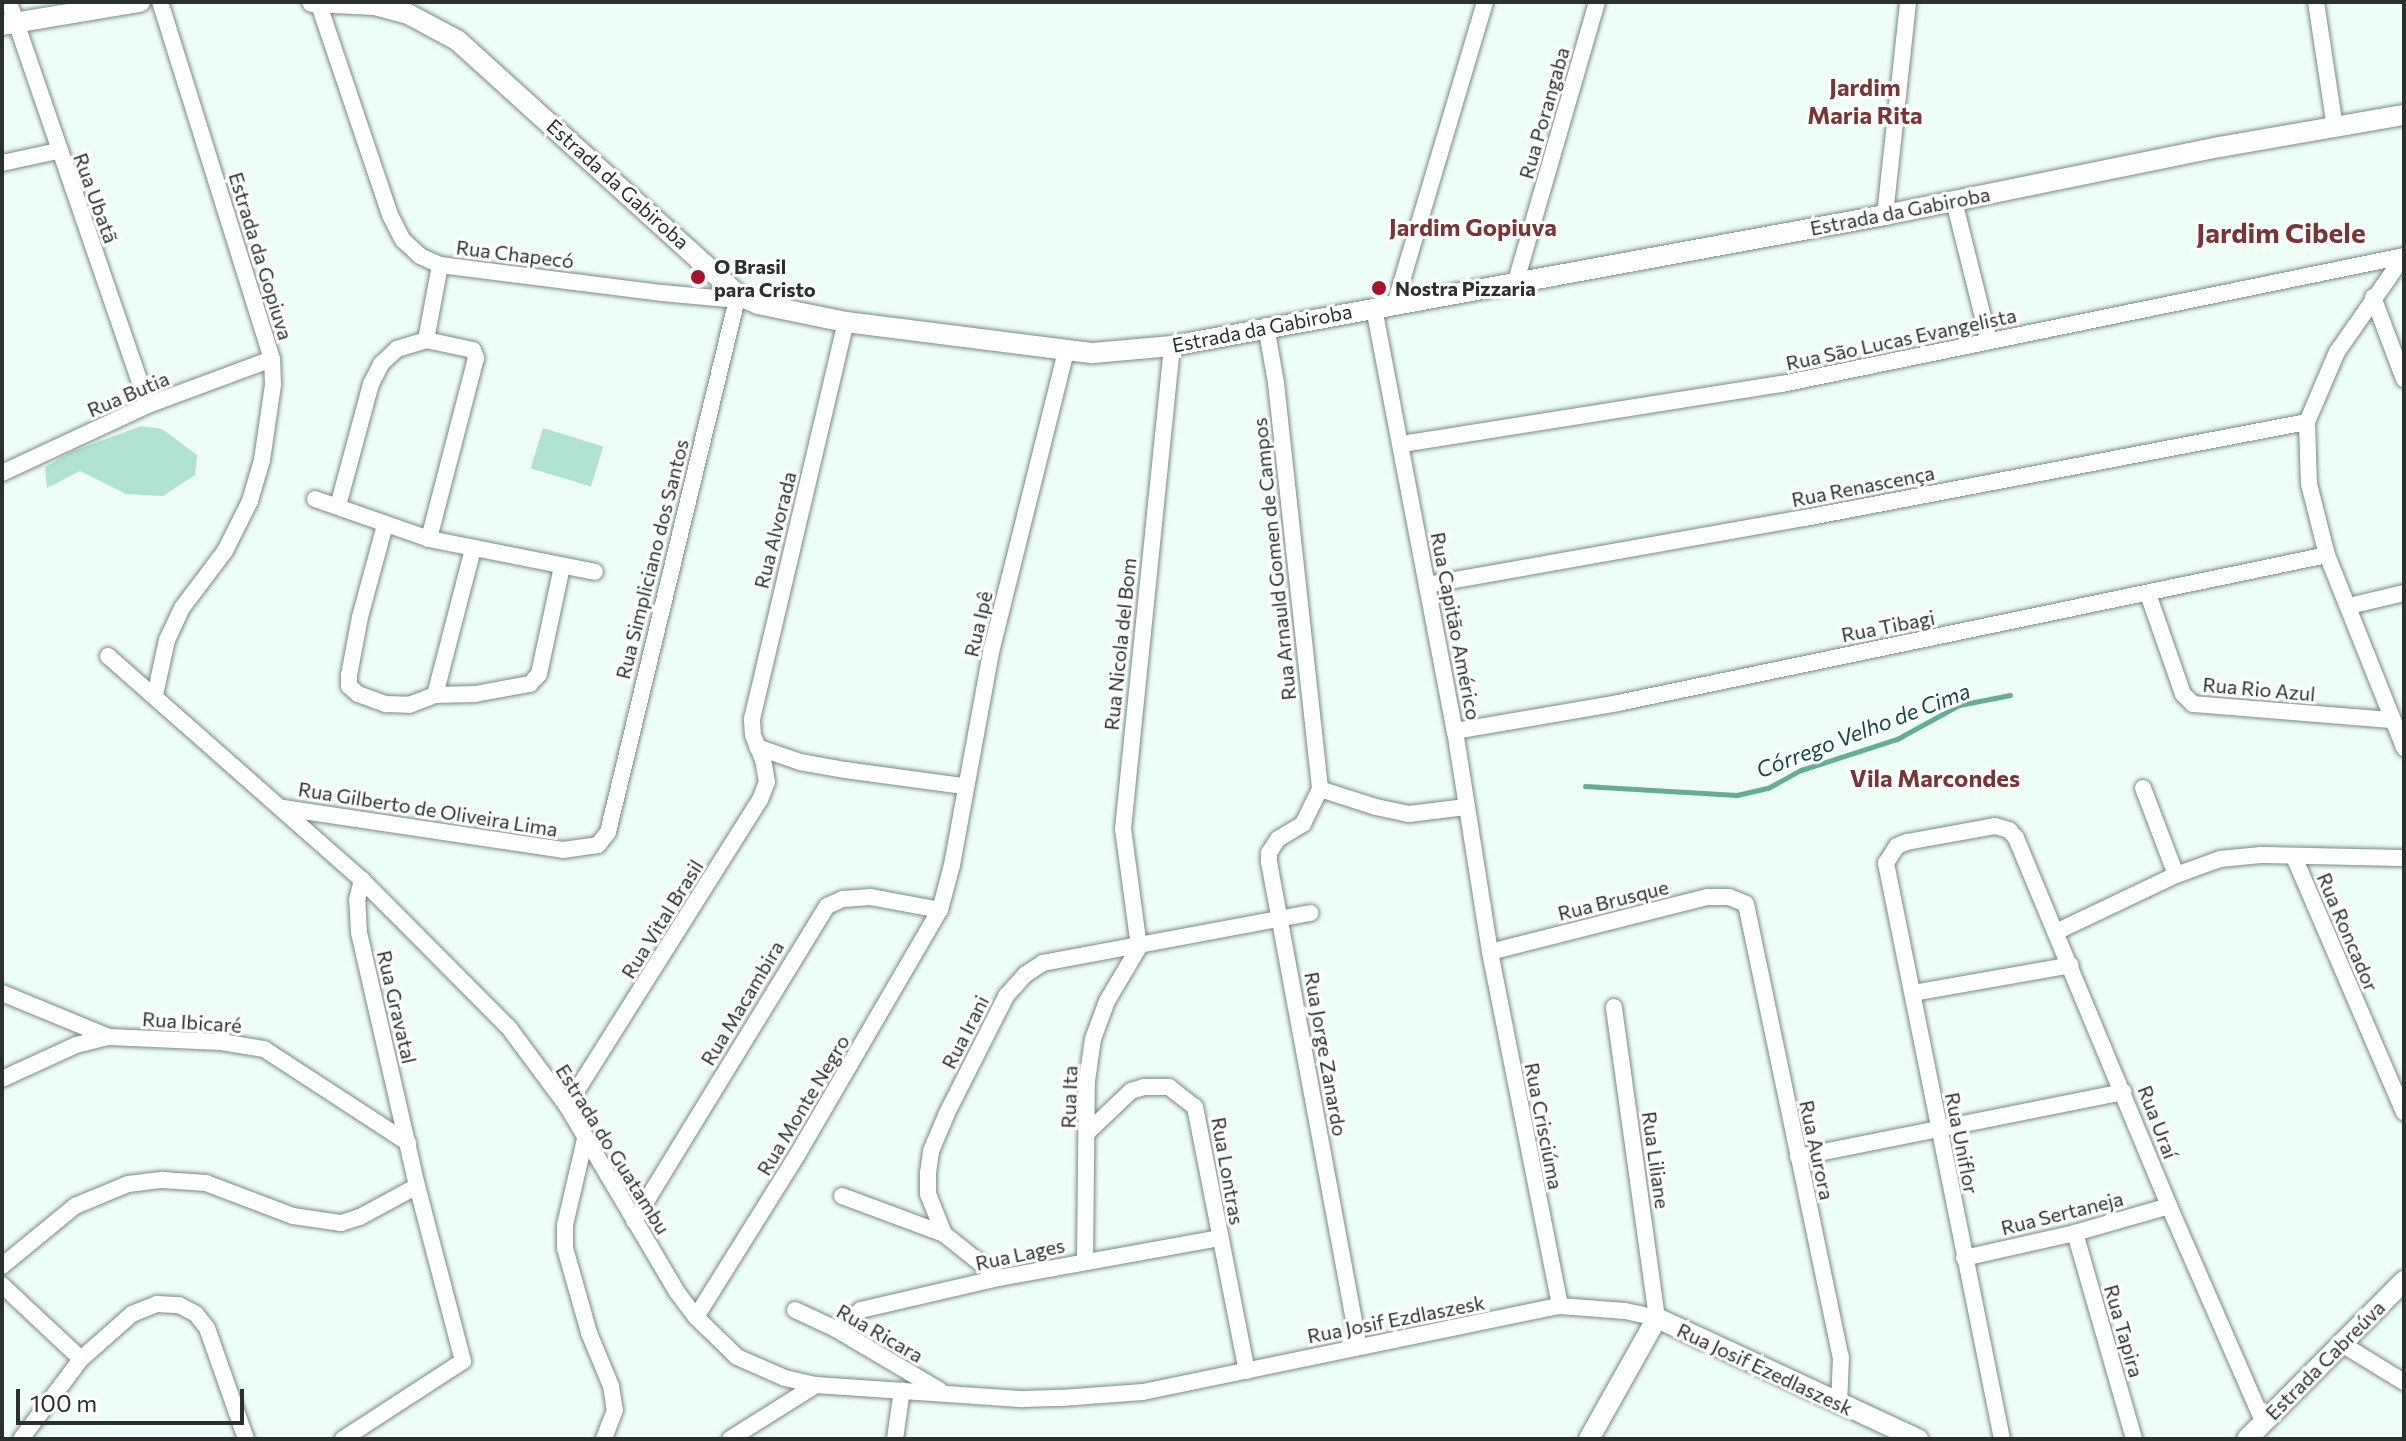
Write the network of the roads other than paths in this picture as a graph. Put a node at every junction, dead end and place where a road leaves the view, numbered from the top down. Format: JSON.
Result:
{"nodes":[{"id":1,"x":9,"y":2,"type":"edge"},
{"id":2,"x":140,"y":2,"type":"edge"},
{"id":3,"x":160,"y":2,"type":"edge"},
{"id":4,"x":312,"y":2,"type":"edge"},
{"id":5,"x":318,"y":2,"type":"edge"},
{"id":6,"x":1485,"y":2,"type":"edge"},
{"id":7,"x":1597,"y":2,"type":"edge"},
{"id":8,"x":1908,"y":2,"type":"edge"},
{"id":9,"x":2316,"y":2,"type":"edge"},
{"id":10,"x":73,"y":8,"type":"edge"},
{"id":11,"x":8,"y":24,"type":"edge"},
{"id":12,"x":2403,"y":119,"type":"edge"},
{"id":13,"x":2335,"y":128,"type":"junction"},
{"id":14,"x":58,"y":151,"type":"junction"},
{"id":15,"x":2,"y":163,"type":"edge"},
{"id":16,"x":1954,"y":201,"type":"junction"},
{"id":17,"x":1885,"y":215,"type":"junction"},
{"id":18,"x":2404,"y":256,"type":"edge"},
{"id":19,"x":440,"y":265,"type":"junction"},
{"id":20,"x":1516,"y":281,"type":"junction"},
{"id":21,"x":738,"y":295,"type":"junction"},
{"id":22,"x":2373,"y":297,"type":"junction"},
{"id":23,"x":1395,"y":304,"type":"junction"},
{"id":24,"x":1374,"y":308,"type":"junction"},
{"id":25,"x":846,"y":322,"type":"junction"},
{"id":26,"x":1266,"y":326,"type":"junction"},
{"id":27,"x":426,"y":340,"type":"junction"},
{"id":28,"x":1989,"y":341,"type":"junction"},
{"id":29,"x":1172,"y":346,"type":"junction"},
{"id":30,"x":1067,"y":348,"type":"junction"},
{"id":31,"x":272,"y":359,"type":"junction"},
{"id":32,"x":2404,"y":379,"type":"edge"},
{"id":33,"x":148,"y":405,"type":"junction"},
{"id":34,"x":2307,"y":422,"type":"junction"},
{"id":35,"x":1402,"y":444,"type":"junction"},
{"id":36,"x":2,"y":473,"type":"edge"},
{"id":37,"x":315,"y":499,"type":"dead end"},
{"id":38,"x":338,"y":506,"type":"junction"},
{"id":39,"x":385,"y":525,"type":"junction"},
{"id":40,"x":429,"y":539,"type":"junction"},
{"id":41,"x":473,"y":549,"type":"junction"},
{"id":42,"x":2327,"y":555,"type":"junction"},
{"id":43,"x":562,"y":567,"type":"junction"},
{"id":44,"x":595,"y":572,"type":"dead end"},
{"id":45,"x":1427,"y":585,"type":"junction"},
{"id":46,"x":2404,"y":593,"type":"edge"},
{"id":47,"x":2148,"y":594,"type":"junction"},
{"id":48,"x":2349,"y":606,"type":"junction"},
{"id":49,"x":108,"y":656,"type":"dead end"},
{"id":50,"x":155,"y":695,"type":"junction"},
{"id":51,"x":435,"y":695,"type":"junction"},
{"id":52,"x":2392,"y":720,"type":"junction"},
{"id":53,"x":1455,"y":731,"type":"junction"},
{"id":54,"x":757,"y":747,"type":"junction"},
{"id":55,"x":2404,"y":748,"type":"edge"},
{"id":56,"x":964,"y":786,"type":"junction"},
{"id":57,"x":2143,"y":788,"type":"dead end"},
{"id":58,"x":1320,"y":789,"type":"junction"},
{"id":59,"x":1466,"y":807,"type":"junction"},
{"id":60,"x":283,"y":808,"type":"junction"},
{"id":61,"x":608,"y":832,"type":"joint"},
{"id":62,"x":1889,"y":854,"type":"joint"},
{"id":63,"x":2294,"y":857,"type":"junction"},
{"id":64,"x":2404,"y":858,"type":"edge"},
{"id":65,"x":2176,"y":875,"type":"junction"},
{"id":66,"x":362,"y":880,"type":"junction"},
{"id":67,"x":1746,"y":904,"type":"joint"},
{"id":68,"x":940,"y":910,"type":"junction"},
{"id":69,"x":1310,"y":913,"type":"dead end"},
{"id":70,"x":1281,"y":919,"type":"junction"},
{"id":71,"x":2058,"y":931,"type":"junction"},
{"id":72,"x":1139,"y":947,"type":"junction"},
{"id":73,"x":1490,"y":952,"type":"junction"},
{"id":74,"x":2071,"y":965,"type":"junction"},
{"id":75,"x":2,"y":993,"type":"edge"},
{"id":76,"x":1913,"y":993,"type":"junction"},
{"id":77,"x":1614,"y":1007,"type":"dead end"},
{"id":78,"x":109,"y":1037,"type":"junction"},
{"id":79,"x":2,"y":1079,"type":"edge"},
{"id":80,"x":2124,"y":1092,"type":"junction"},
{"id":81,"x":567,"y":1106,"type":"junction"},
{"id":82,"x":2404,"y":1112,"type":"edge"},
{"id":83,"x":1938,"y":1127,"type":"junction"},
{"id":84,"x":1088,"y":1132,"type":"junction"},
{"id":85,"x":585,"y":1139,"type":"junction"},
{"id":86,"x":408,"y":1143,"type":"junction"},
{"id":87,"x":1798,"y":1157,"type":"junction"},
{"id":88,"x":417,"y":1186,"type":"junction"},
{"id":89,"x":842,"y":1196,"type":"dead end"},
{"id":90,"x":2169,"y":1206,"type":"junction"},
{"id":91,"x":634,"y":1221,"type":"junction"},
{"id":92,"x":2075,"y":1233,"type":"junction"},
{"id":93,"x":944,"y":1234,"type":"junction"},
{"id":94,"x":1219,"y":1238,"type":"junction"},
{"id":95,"x":1964,"y":1258,"type":"junction"},
{"id":96,"x":1085,"y":1261,"type":"junction"},
{"id":97,"x":2,"y":1266,"type":"edge"},
{"id":98,"x":999,"y":1278,"type":"junction"},
{"id":99,"x":2404,"y":1281,"type":"edge"},
{"id":100,"x":2,"y":1285,"type":"edge"},
{"id":101,"x":1560,"y":1306,"type":"junction"},
{"id":102,"x":795,"y":1310,"type":"dead end"},
{"id":103,"x":696,"y":1317,"type":"junction"},
{"id":104,"x":1657,"y":1318,"type":"junction"},
{"id":105,"x":836,"y":1329,"type":"junction"},
{"id":106,"x":2342,"y":1344,"type":"junction"},
{"id":107,"x":1359,"y":1347,"type":"junction"},
{"id":108,"x":81,"y":1359,"type":"junction"},
{"id":109,"x":1247,"y":1371,"type":"junction"},
{"id":110,"x":2404,"y":1382,"type":"edge"},
{"id":111,"x":816,"y":1385,"type":"junction"},
{"id":112,"x":902,"y":1390,"type":"junction"},
{"id":113,"x":1143,"y":1392,"type":"joint"},
{"id":114,"x":944,"y":1393,"type":"junction"},
{"id":115,"x":1839,"y":1404,"type":"junction"},
{"id":116,"x":2263,"y":1421,"type":"junction"},
{"id":117,"x":21,"y":1439,"type":"edge"},
{"id":118,"x":246,"y":1439,"type":"edge"},
{"id":119,"x":343,"y":1439,"type":"edge"},
{"id":120,"x":604,"y":1439,"type":"edge"},
{"id":121,"x":730,"y":1439,"type":"edge"},
{"id":122,"x":895,"y":1439,"type":"edge"},
{"id":123,"x":1589,"y":1439,"type":"edge"},
{"id":124,"x":1918,"y":1439,"type":"edge"},
{"id":125,"x":2002,"y":1439,"type":"edge"},
{"id":126,"x":2134,"y":1439,"type":"edge"},
{"id":127,"x":2247,"y":1439,"type":"edge"}],
"edges":[{"from":1,"to":11,"type":"street","name":"Rua Ubatã"},
{"from":2,"to":10,"type":"main road"},
{"from":3,"to":31,"type":"street","name":"Estrada da Gopiuva"},
{"from":4,"to":5,"type":"main road","name":"Estrada da Gabiroba"},
{"from":5,"to":19,"type":"street","name":"Rua Chapecó"},
{"from":5,"to":21,"type":"main road","name":"Estrada da Gabiroba"},
{"from":6,"to":23,"type":"street"},
{"from":7,"to":20,"type":"street","name":"Rua Porangaba"},
{"from":8,"to":17,"type":"street"},
{"from":9,"to":13,"type":"street"},
{"from":10,"to":11,"type":"main road"},
{"from":11,"to":14,"type":"street","name":"Rua Ubatã"},
{"from":12,"to":13,"type":"main road","name":"Estrada da Gabiroba"},
{"from":13,"to":16,"type":"main road","name":"Estrada da Gabiroba"},
{"from":14,"to":15,"type":"street"},
{"from":14,"to":33,"type":"street","name":"Rua Ubatã"},
{"from":16,"to":17,"type":"main road","name":"Estrada da Gabiroba"},
{"from":16,"to":28,"type":"street"},
{"from":17,"to":20,"type":"main road","name":"Estrada da Gabiroba"},
{"from":18,"to":22,"type":"street"},
{"from":18,"to":28,"type":"street","name":"Rua São Lucas Evangelista"},
{"from":19,"to":21,"type":"street","name":"Rua Chapecó"},
{"from":19,"to":27,"type":"street"},
{"from":20,"to":23,"type":"main road","name":"Estrada da Gabiroba"},
{"from":21,"to":25,"type":"main road","name":"Estrada da Gabiroba"},
{"from":21,"to":61,"type":"street","name":"Rua Simpliciano dos Santos"},
{"from":22,"to":32,"type":"street"},
{"from":22,"to":34,"type":"street"},
{"from":23,"to":24,"type":"main road","name":"Estrada da Gabiroba"},
{"from":24,"to":26,"type":"main road","name":"Estrada da Gabiroba"},
{"from":24,"to":35,"type":"street","name":"Rua Capitão Américo"},
{"from":25,"to":30,"type":"main road","name":"Estrada da Gabiroba"},
{"from":25,"to":54,"type":"street","name":"Rua Alvorada"},
{"from":26,"to":29,"type":"main road","name":"Estrada da Gabiroba"},
{"from":26,"to":58,"type":"street","name":"Rua Arnauld Gomen de Campos"},
{"from":27,"to":38,"type":"street"},
{"from":27,"to":40,"type":"street"},
{"from":28,"to":35,"type":"street","name":"Rua São Lucas Evangelista"},
{"from":29,"to":30,"type":"main road","name":"Estrada da Gabiroba"},
{"from":29,"to":72,"type":"street","name":"Rua Nicola del Bom"},
{"from":30,"to":56,"type":"street","name":"Rua Ipê"},
{"from":31,"to":33,"type":"street","name":"Rua Butia"},
{"from":31,"to":50,"type":"street","name":"Estrada da Gopiuva"},
{"from":33,"to":36,"type":"street","name":"Rua Butia"},
{"from":34,"to":42,"type":"street"},
{"from":34,"to":45,"type":"street","name":"Rua Renascença"},
{"from":35,"to":45,"type":"street","name":"Rua Capitão Américo"},
{"from":37,"to":38,"type":"street"},
{"from":38,"to":39,"type":"street"},
{"from":39,"to":40,"type":"street"},
{"from":39,"to":51,"type":"street"},
{"from":40,"to":41,"type":"street"},
{"from":41,"to":43,"type":"street"},
{"from":41,"to":51,"type":"street"},
{"from":42,"to":47,"type":"street","name":"Rua Tibagi"},
{"from":42,"to":48,"type":"street"},
{"from":43,"to":44,"type":"street"},
{"from":43,"to":51,"type":"street"},
{"from":45,"to":53,"type":"street","name":"Rua Capitão Américo"},
{"from":46,"to":48,"type":"street"},
{"from":47,"to":52,"type":"street","name":"Rua Rio Azul"},
{"from":47,"to":53,"type":"street","name":"Rua Tibagi"},
{"from":48,"to":52,"type":"street"},
{"from":49,"to":50,"type":"street","name":"Estrada do Guatambu"},
{"from":50,"to":60,"type":"street","name":"Estrada do Guatambu"},
{"from":52,"to":55,"type":"street"},
{"from":53,"to":59,"type":"street","name":"Rua Capitão Américo"},
{"from":54,"to":56,"type":"street"},
{"from":54,"to":81,"type":"street","name":"Rua Vital Brasil"},
{"from":56,"to":68,"type":"street","name":"Rua Ipê"},
{"from":57,"to":65,"type":"street"},
{"from":58,"to":59,"type":"street"},
{"from":58,"to":70,"type":"street","name":"Rua Jorge Zanardo"},
{"from":59,"to":73,"type":"street","name":"Rua Capitão Américo"},
{"from":60,"to":61,"type":"street","name":"Rua Gilberto de Oliveira Lima"},
{"from":60,"to":66,"type":"street","name":"Estrada do Guatambu"},
{"from":62,"to":71,"type":"street","name":"Rua Uraí"},
{"from":62,"to":76,"type":"street","name":"Rua Uniflor"},
{"from":63,"to":64,"type":"street"},
{"from":63,"to":65,"type":"street"},
{"from":63,"to":82,"type":"street","name":"Rua Roncador"},
{"from":65,"to":71,"type":"street"},
{"from":66,"to":81,"type":"street","name":"Estrada do Guatambu"},
{"from":66,"to":86,"type":"street","name":"Rua Gravatal"},
{"from":67,"to":73,"type":"street","name":"Rua Brusque"},
{"from":67,"to":87,"type":"street","name":"Rua Aurora"},
{"from":68,"to":91,"type":"street","name":"Rua Macambira"},
{"from":68,"to":103,"type":"street","name":"Rua Monte Negro"},
{"from":69,"to":70,"type":"street","name":"Rua Irani"},
{"from":70,"to":72,"type":"street","name":"Rua Irani"},
{"from":70,"to":107,"type":"street","name":"Rua Jorge Zanardo"},
{"from":71,"to":74,"type":"street","name":"Rua Uraí"},
{"from":72,"to":84,"type":"street","name":"Rua Ita"},
{"from":72,"to":93,"type":"street","name":"Rua Irani"},
{"from":73,"to":101,"type":"street","name":"Rua Crisciúma"},
{"from":74,"to":76,"type":"street"},
{"from":74,"to":80,"type":"street","name":"Rua Uraí"},
{"from":75,"to":78,"type":"street"},
{"from":76,"to":83,"type":"street","name":"Rua Uniflor"},
{"from":77,"to":104,"type":"street","name":"Rua Liliane"},
{"from":78,"to":79,"type":"street","name":"Rua Ibicaré"},
{"from":78,"to":86,"type":"street","name":"Rua Ibicaré"},
{"from":80,"to":83,"type":"street"},
{"from":80,"to":90,"type":"street","name":"Rua Uraí"},
{"from":81,"to":85,"type":"street","name":"Estrada do Guatambu"},
{"from":83,"to":87,"type":"street"},
{"from":83,"to":95,"type":"street","name":"Rua Uniflor"},
{"from":84,"to":94,"type":"street","name":"Rua Lontras"},
{"from":84,"to":96,"type":"street","name":"Rua Ita"},
{"from":85,"to":91,"type":"street","name":"Estrada do Guatambu"},
{"from":85,"to":120,"type":"street"},
{"from":86,"to":88,"type":"street","name":"Rua Gravatal"},
{"from":87,"to":115,"type":"street","name":"Rua Aurora"},
{"from":88,"to":97,"type":"street"},
{"from":88,"to":119,"type":"street","name":"Rua Gravatal"},
{"from":89,"to":93,"type":"street"},
{"from":90,"to":92,"type":"street","name":"Rua Sertaneja"},
{"from":90,"to":116,"type":"street","name":"Rua Uraí"},
{"from":91,"to":103,"type":"street","name":"Estrada do Guatambu"},
{"from":92,"to":95,"type":"street","name":"Rua Sertaneja"},
{"from":92,"to":126,"type":"street","name":"Rua Tapira"},
{"from":93,"to":98,"type":"street","name":"Rua Irani"},
{"from":94,"to":96,"type":"street","name":"Rua Lages"},
{"from":94,"to":109,"type":"street","name":"Rua Lontras"},
{"from":95,"to":125,"type":"street","name":"Rua Uniflor"},
{"from":96,"to":98,"type":"street","name":"Rua Lages"},
{"from":98,"to":105,"type":"street","name":"Rua Lages"},
{"from":99,"to":106,"type":"main road","name":"Estrada Cabreúva"},
{"from":100,"to":108,"type":"street"},
{"from":101,"to":104,"type":"street","name":"Rua Josif Ezdlaszesk"},
{"from":101,"to":107,"type":"street","name":"Rua Josif Ezdlaszesk"},
{"from":102,"to":105,"type":"street","name":"Rua Ricara"},
{"from":103,"to":111,"type":"street","name":"Estrada do Guatambu"},
{"from":104,"to":115,"type":"main road","name":"Rua Josif Ezedlaszesk"},
{"from":104,"to":123,"type":"main road"},
{"from":105,"to":114,"type":"street","name":"Rua Ricara"},
{"from":106,"to":110,"type":"street"},
{"from":106,"to":116,"type":"main road","name":"Estrada Cabreúva"},
{"from":107,"to":109,"type":"street","name":"Rua Josif Ezdlaszesk"},
{"from":108,"to":117,"type":"street"},
{"from":108,"to":118,"type":"street"},
{"from":109,"to":113,"type":"street","name":"Rua Josif Ezdlaszesk"},
{"from":111,"to":112,"type":"street","name":"Estrada do Guatambu"},
{"from":111,"to":121,"type":"street"},
{"from":112,"to":114,"type":"street","name":"Estrada do Guatambu"},
{"from":112,"to":122,"type":"street"},
{"from":113,"to":114,"type":"street","name":"Estrada do Guatambu"},
{"from":115,"to":124,"type":"main road","name":"Rua Josif Ezedlaszesk"},
{"from":116,"to":127,"type":"main road","name":"Estrada Cabreúva"}]}
